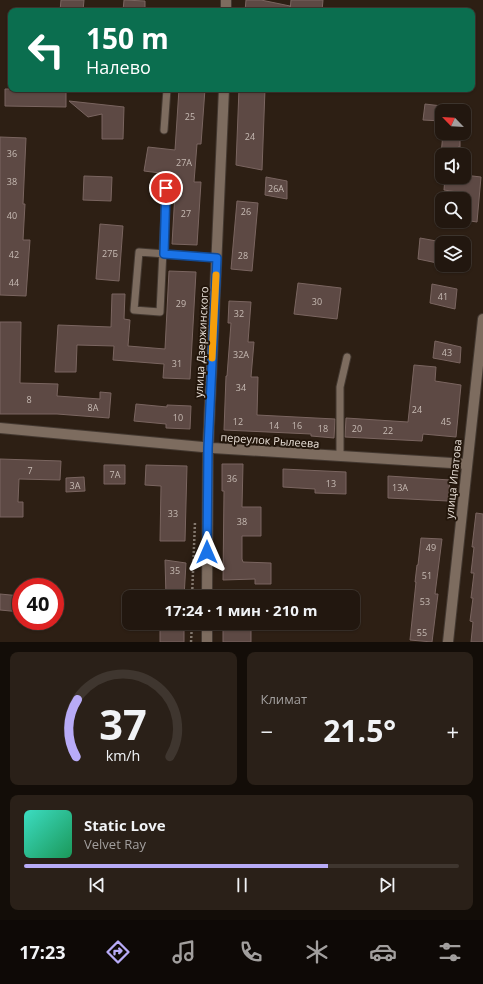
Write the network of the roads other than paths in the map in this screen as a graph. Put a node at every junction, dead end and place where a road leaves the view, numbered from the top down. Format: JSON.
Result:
{"nodes":[{"id":1,"x":167,"y":92,"type":"edge"},
{"id":2,"x":224,"y":92,"type":"edge"},
{"id":3,"x":164,"y":130,"type":"dead end"},
{"id":4,"x":166,"y":188,"type":"dead end"},
{"id":5,"x":164,"y":254,"type":"junction"},
{"id":6,"x":217,"y":258,"type":"junction"},
{"id":7,"x":483,"y":319,"type":"edge"},
{"id":8,"x":347,"y":357,"type":"dead end"},
{"id":9,"x":0,"y":428,"type":"edge"},
{"id":10,"x":208,"y":448,"type":"junction"},
{"id":11,"x":340,"y":456,"type":"junction"},
{"id":12,"x":467,"y":464,"type":"junction"},
{"id":13,"x":207,"y":590,"type":"edge"},
{"id":14,"x":207,"y":630,"type":"edge"},
{"id":15,"x":207,"y":642,"type":"edge"},
{"id":16,"x":448,"y":642,"type":"edge"}],
"edges":[{"from":1,"to":3,"type":"lane"},
{"from":2,"to":6,"type":"street","name":"улица Дзержинского"},
{"from":4,"to":5,"type":"lane"},
{"from":5,"to":5,"type":"lane"},
{"from":5,"to":6,"type":"lane"},
{"from":6,"to":10,"type":"street","name":"улица Дзержинского"},
{"from":7,"to":12,"type":"street","name":"улица Ипатова"},
{"from":8,"to":11,"type":"lane"},
{"from":9,"to":10,"type":"street","name":"переулок Рылеева"},
{"from":10,"to":11,"type":"street","name":"переулок Рылеева"},
{"from":10,"to":13,"type":"street","name":"улица Дзержинского"},
{"from":11,"to":12,"type":"street","name":"переулок Рылеева"},
{"from":12,"to":16,"type":"street","name":"улица Ипатова"},
{"from":14,"to":15,"type":"street"}]}
